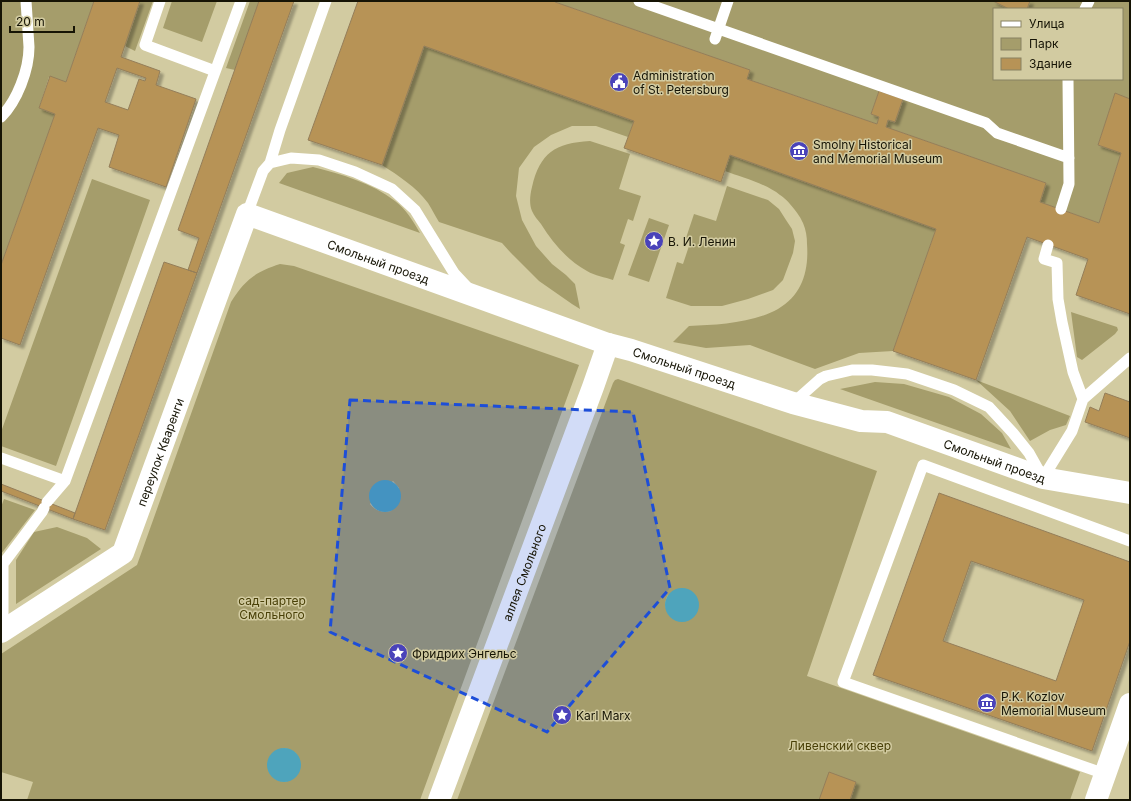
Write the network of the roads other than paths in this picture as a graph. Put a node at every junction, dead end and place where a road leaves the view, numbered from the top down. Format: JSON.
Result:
{"nodes":[{"id":1,"x":26,"y":1,"type":"edge"},
{"id":2,"x":160,"y":1,"type":"edge"},
{"id":3,"x":241,"y":1,"type":"edge"},
{"id":4,"x":326,"y":1,"type":"edge"},
{"id":5,"x":639,"y":1,"type":"edge"},
{"id":6,"x":728,"y":1,"type":"edge"},
{"id":7,"x":716,"y":34,"type":"junction"},
{"id":8,"x":216,"y":71,"type":"junction"},
{"id":9,"x":1068,"y":80,"type":"edge"},
{"id":10,"x":1,"y":117,"type":"edge"},
{"id":11,"x":1069,"y":158,"type":"junction"},
{"id":12,"x":270,"y":163,"type":"junction"},
{"id":13,"x":1061,"y":209,"type":"dead end"},
{"id":14,"x":247,"y":214,"type":"junction"},
{"id":15,"x":1048,"y":245,"type":"dead end"},
{"id":16,"x":476,"y":297,"type":"junction"},
{"id":17,"x":608,"y":344,"type":"junction"},
{"id":18,"x":1130,"y":358,"type":"edge"},
{"id":19,"x":1083,"y":398,"type":"junction"},
{"id":20,"x":793,"y":403,"type":"junction"},
{"id":21,"x":1,"y":458,"type":"edge"},
{"id":22,"x":1043,"y":478,"type":"junction"},
{"id":23,"x":65,"y":481,"type":"junction"},
{"id":24,"x":1130,"y":493,"type":"edge"},
{"id":25,"x":1130,"y":541,"type":"edge"},
{"id":26,"x":2,"y":632,"type":"edge"},
{"id":27,"x":1130,"y":704,"type":"edge"},
{"id":28,"x":1105,"y":774,"type":"junction"},
{"id":29,"x":439,"y":800,"type":"edge"},
{"id":30,"x":1096,"y":800,"type":"edge"}],
"edges":[{"from":1,"to":10,"type":"lane"},
{"from":2,"to":8,"type":"lane"},
{"from":3,"to":8,"type":"lane"},
{"from":4,"to":12,"type":"lane"},
{"from":5,"to":7,"type":"lane"},
{"from":6,"to":7,"type":"lane"},
{"from":7,"to":11,"type":"lane"},
{"from":8,"to":23,"type":"lane"},
{"from":9,"to":11,"type":"lane"},
{"from":11,"to":13,"type":"lane"},
{"from":12,"to":14,"type":"lane"},
{"from":12,"to":16,"type":"lane"},
{"from":14,"to":16,"type":"street","name":"Смольный проезд"},
{"from":14,"to":26,"type":"street","name":"переулок Кваренги"},
{"from":15,"to":19,"type":"lane"},
{"from":16,"to":17,"type":"street","name":"Смольный проезд"},
{"from":17,"to":20,"type":"street","name":"Смольный проезд"},
{"from":17,"to":29,"type":"street","name":"аллея Смольного"},
{"from":18,"to":19,"type":"lane"},
{"from":19,"to":22,"type":"lane"},
{"from":20,"to":22,"type":"street","name":"Смольный проезд"},
{"from":20,"to":22,"type":"lane"},
{"from":21,"to":23,"type":"lane"},
{"from":22,"to":24,"type":"street","name":"Смольный проезд"},
{"from":23,"to":26,"type":"lane"},
{"from":25,"to":28,"type":"lane"},
{"from":27,"to":28,"type":"street"},
{"from":28,"to":30,"type":"street"}]}
